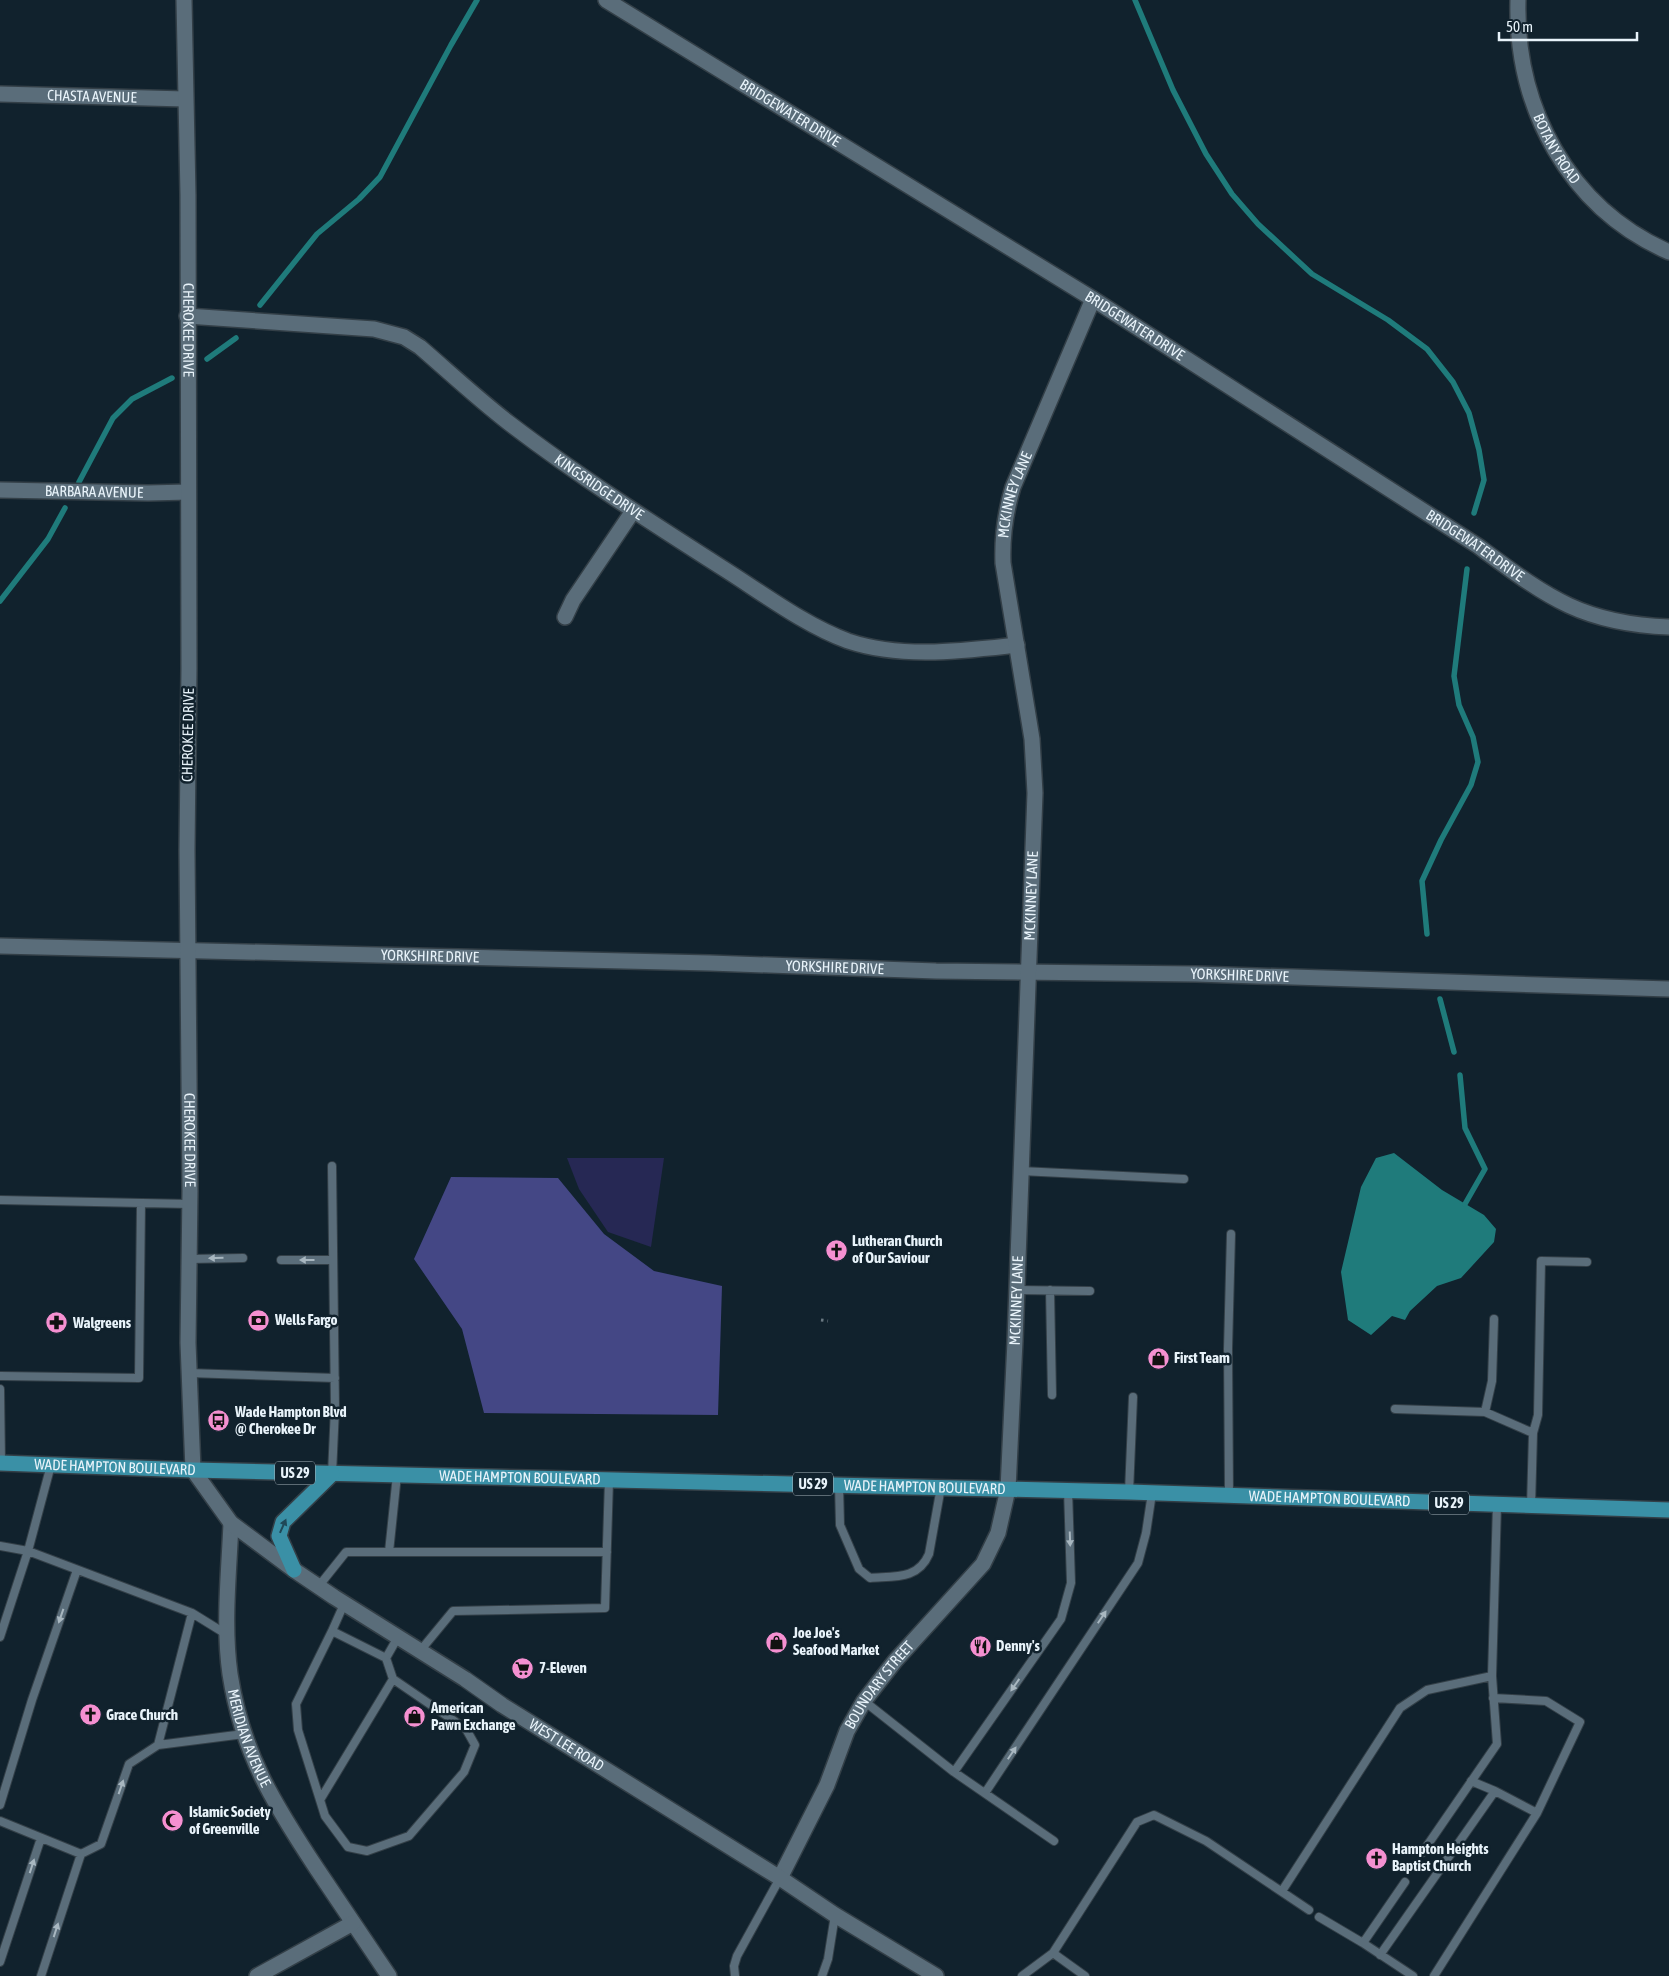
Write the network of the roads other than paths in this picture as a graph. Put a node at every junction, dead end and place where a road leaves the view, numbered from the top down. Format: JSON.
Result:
{"nodes":[{"id":1,"x":184,"y":0,"type":"edge"},
{"id":2,"x":606,"y":0,"type":"edge"},
{"id":3,"x":1518,"y":0,"type":"edge"},
{"id":4,"x":0,"y":94,"type":"edge"},
{"id":5,"x":185,"y":98,"type":"junction"},
{"id":6,"x":1669,"y":252,"type":"edge"},
{"id":7,"x":1092,"y":300,"type":"junction"},
{"id":8,"x":188,"y":316,"type":"junction"},
{"id":9,"x":0,"y":490,"type":"edge"},
{"id":10,"x":188,"y":492,"type":"junction"},
{"id":11,"x":633,"y":511,"type":"junction"},
{"id":12,"x":565,"y":617,"type":"dead end"},
{"id":13,"x":1669,"y":627,"type":"edge"},
{"id":14,"x":1017,"y":645,"type":"junction"},
{"id":15,"x":0,"y":946,"type":"edge"},
{"id":16,"x":188,"y":950,"type":"junction"},
{"id":17,"x":1027,"y":972,"type":"junction"},
{"id":18,"x":1669,"y":988,"type":"edge"},
{"id":19,"x":332,"y":1166,"type":"dead end"},
{"id":20,"x":1021,"y":1171,"type":"junction"},
{"id":21,"x":1184,"y":1179,"type":"dead end"},
{"id":22,"x":0,"y":1200,"type":"edge"},
{"id":23,"x":141,"y":1203,"type":"junction"},
{"id":24,"x":190,"y":1204,"type":"junction"},
{"id":25,"x":1231,"y":1234,"type":"dead end"},
{"id":26,"x":243,"y":1258,"type":"dead end"},
{"id":27,"x":189,"y":1259,"type":"junction"},
{"id":28,"x":282,"y":1260,"type":"dead end"},
{"id":29,"x":333,"y":1260,"type":"junction"},
{"id":30,"x":1587,"y":1262,"type":"dead end"},
{"id":31,"x":1017,"y":1290,"type":"junction"},
{"id":32,"x":1050,"y":1290,"type":"junction"},
{"id":33,"x":1090,"y":1291,"type":"dead end"},
{"id":34,"x":1494,"y":1319,"type":"dead end"},
{"id":35,"x":189,"y":1372,"type":"junction"},
{"id":36,"x":0,"y":1376,"type":"edge"},
{"id":37,"x":335,"y":1378,"type":"junction"},
{"id":38,"x":0,"y":1389,"type":"edge"},
{"id":39,"x":1052,"y":1395,"type":"dead end"},
{"id":40,"x":1133,"y":1397,"type":"dead end"},
{"id":41,"x":1395,"y":1409,"type":"dead end"},
{"id":42,"x":1485,"y":1412,"type":"junction"},
{"id":43,"x":1533,"y":1433,"type":"junction"},
{"id":44,"x":1,"y":1463,"type":"edge"},
{"id":45,"x":51,"y":1465,"type":"junction"},
{"id":46,"x":193,"y":1470,"type":"junction"},
{"id":47,"x":332,"y":1474,"type":"junction"},
{"id":48,"x":397,"y":1475,"type":"junction"},
{"id":49,"x":609,"y":1480,"type":"junction"},
{"id":50,"x":839,"y":1485,"type":"junction"},
{"id":51,"x":940,"y":1487,"type":"junction"},
{"id":52,"x":1008,"y":1489,"type":"junction"},
{"id":53,"x":1068,"y":1490,"type":"junction"},
{"id":54,"x":1129,"y":1492,"type":"junction"},
{"id":55,"x":1152,"y":1492,"type":"junction"},
{"id":56,"x":1229,"y":1496,"type":"junction"},
{"id":57,"x":1497,"y":1504,"type":"junction"},
{"id":58,"x":1530,"y":1506,"type":"junction"},
{"id":59,"x":1669,"y":1510,"type":"edge"},
{"id":60,"x":1003,"y":1511,"type":"joint"},
{"id":61,"x":231,"y":1522,"type":"junction"},
{"id":62,"x":0,"y":1546,"type":"edge"},
{"id":63,"x":28,"y":1551,"type":"junction"},
{"id":64,"x":389,"y":1552,"type":"junction"},
{"id":65,"x":607,"y":1552,"type":"junction"},
{"id":66,"x":77,"y":1570,"type":"junction"},
{"id":67,"x":294,"y":1570,"type":"junction"},
{"id":68,"x":318,"y":1587,"type":"junction"},
{"id":69,"x":344,"y":1604,"type":"junction"},
{"id":70,"x":192,"y":1613,"type":"junction"},
{"id":71,"x":332,"y":1631,"type":"junction"},
{"id":72,"x":227,"y":1635,"type":"junction"},
{"id":73,"x":0,"y":1637,"type":"edge"},
{"id":74,"x":398,"y":1637,"type":"junction"},
{"id":75,"x":420,"y":1651,"type":"junction"},
{"id":76,"x":386,"y":1658,"type":"junction"},
{"id":77,"x":1492,"y":1676,"type":"junction"},
{"id":78,"x":393,"y":1679,"type":"junction"},
{"id":79,"x":1493,"y":1698,"type":"junction"},
{"id":80,"x":864,"y":1701,"type":"junction"},
{"id":81,"x":244,"y":1734,"type":"junction"},
{"id":82,"x":158,"y":1745,"type":"junction"},
{"id":83,"x":954,"y":1772,"type":"junction"},
{"id":84,"x":1471,"y":1781,"type":"junction"},
{"id":85,"x":1496,"y":1791,"type":"junction"},
{"id":86,"x":985,"y":1793,"type":"junction"},
{"id":87,"x":320,"y":1800,"type":"junction"},
{"id":88,"x":0,"y":1804,"type":"edge"},
{"id":89,"x":1537,"y":1813,"type":"junction"},
{"id":90,"x":0,"y":1821,"type":"edge"},
{"id":91,"x":41,"y":1838,"type":"junction"},
{"id":92,"x":1054,"y":1841,"type":"dead end"},
{"id":93,"x":1422,"y":1853,"type":"dead end"},
{"id":94,"x":81,"y":1854,"type":"junction"},
{"id":95,"x":780,"y":1878,"type":"junction"},
{"id":96,"x":1404,"y":1882,"type":"dead end"},
{"id":97,"x":1282,"y":1891,"type":"junction"},
{"id":98,"x":1309,"y":1910,"type":"dead end"},
{"id":99,"x":835,"y":1915,"type":"junction"},
{"id":100,"x":1319,"y":1917,"type":"dead end"},
{"id":101,"x":353,"y":1923,"type":"junction"},
{"id":102,"x":1363,"y":1943,"type":"junction"},
{"id":103,"x":1053,"y":1953,"type":"junction"},
{"id":104,"x":1380,"y":1955,"type":"junction"},
{"id":105,"x":0,"y":1962,"type":"edge"},
{"id":106,"x":41,"y":1976,"type":"edge"},
{"id":107,"x":257,"y":1976,"type":"edge"},
{"id":108,"x":389,"y":1976,"type":"edge"},
{"id":109,"x":735,"y":1976,"type":"edge"},
{"id":110,"x":822,"y":1976,"type":"edge"},
{"id":111,"x":936,"y":1976,"type":"edge"},
{"id":112,"x":1022,"y":1976,"type":"edge"},
{"id":113,"x":1085,"y":1976,"type":"edge"},
{"id":114,"x":1413,"y":1976,"type":"edge"},
{"id":115,"x":1434,"y":1976,"type":"edge"}],
"edges":[{"from":1,"to":5,"type":"street","name":"CHEROKEE DRIVE"},
{"from":2,"to":7,"type":"street","name":"BRIDGEWATER DRIVE"},
{"from":3,"to":6,"type":"street","name":"BOTANY ROAD"},
{"from":4,"to":5,"type":"street","name":"CHASTA AVENUE"},
{"from":5,"to":8,"type":"street","name":"CHEROKEE DRIVE"},
{"from":7,"to":13,"type":"street","name":"BRIDGEWATER DRIVE"},
{"from":7,"to":14,"type":"street","name":"MCKINNEY LANE"},
{"from":8,"to":10,"type":"street","name":"CHEROKEE DRIVE"},
{"from":8,"to":11,"type":"street","name":"KINGSRIDGE DRIVE"},
{"from":9,"to":10,"type":"street","name":"BARBARA AVENUE"},
{"from":10,"to":16,"type":"street","name":"CHEROKEE DRIVE"},
{"from":11,"to":12,"type":"street"},
{"from":11,"to":14,"type":"street","name":"KINGSRIDGE DRIVE"},
{"from":14,"to":17,"type":"street","name":"MCKINNEY LANE"},
{"from":15,"to":16,"type":"street","name":"YORKSHIRE DRIVE"},
{"from":16,"to":17,"type":"street","name":"YORKSHIRE DRIVE"},
{"from":16,"to":24,"type":"street","name":"CHEROKEE DRIVE"},
{"from":17,"to":18,"type":"street","name":"YORKSHIRE DRIVE"},
{"from":17,"to":20,"type":"street","name":"MCKINNEY LANE"},
{"from":19,"to":29,"type":"lane"},
{"from":20,"to":21,"type":"lane"},
{"from":20,"to":31,"type":"street","name":"MCKINNEY LANE"},
{"from":22,"to":23,"type":"lane"},
{"from":23,"to":24,"type":"lane"},
{"from":23,"to":36,"type":"lane"},
{"from":24,"to":27,"type":"street","name":"CHEROKEE DRIVE"},
{"from":25,"to":56,"type":"lane"},
{"from":26,"to":27,"type":"lane","one_way":true},
{"from":27,"to":35,"type":"street","name":"CHEROKEE DRIVE"},
{"from":29,"to":28,"type":"lane","one_way":true},
{"from":29,"to":37,"type":"lane"},
{"from":30,"to":43,"type":"lane"},
{"from":31,"to":32,"type":"lane"},
{"from":31,"to":52,"type":"street","name":"MCKINNEY LANE"},
{"from":32,"to":33,"type":"lane"},
{"from":32,"to":39,"type":"lane"},
{"from":34,"to":42,"type":"lane"},
{"from":35,"to":37,"type":"lane"},
{"from":35,"to":46,"type":"street","name":"CHEROKEE DRIVE"},
{"from":37,"to":47,"type":"lane"},
{"from":38,"to":44,"type":"lane"},
{"from":40,"to":54,"type":"lane"},
{"from":41,"to":42,"type":"lane"},
{"from":42,"to":43,"type":"lane"},
{"from":43,"to":58,"type":"lane"},
{"from":44,"to":45,"type":"main road","name":"WADE HAMPTON BOULEVARD","number":"US 29"},
{"from":45,"to":46,"type":"main road","name":"WADE HAMPTON BOULEVARD","number":"US 29"},
{"from":45,"to":63,"type":"lane"},
{"from":46,"to":47,"type":"main road","name":"WADE HAMPTON BOULEVARD","number":"US 29"},
{"from":46,"to":61,"type":"street","name":"WEST LEE ROAD"},
{"from":47,"to":48,"type":"main road","name":"WADE HAMPTON BOULEVARD","number":"US 29"},
{"from":67,"to":47,"type":"main road","one_way":true},
{"from":48,"to":49,"type":"main road","name":"WADE HAMPTON BOULEVARD","number":"US 29"},
{"from":48,"to":64,"type":"lane"},
{"from":49,"to":50,"type":"main road","name":"WADE HAMPTON BOULEVARD","number":"US 29"},
{"from":49,"to":65,"type":"lane"},
{"from":50,"to":51,"type":"main road","name":"WADE HAMPTON BOULEVARD","number":"US 29"},
{"from":50,"to":51,"type":"lane"},
{"from":51,"to":52,"type":"main road","name":"WADE HAMPTON BOULEVARD","number":"US 29"},
{"from":52,"to":53,"type":"main road","name":"WADE HAMPTON BOULEVARD","number":"US 29"},
{"from":52,"to":60,"type":"street","name":"MCKINNEY LANE"},
{"from":53,"to":54,"type":"main road","name":"WADE HAMPTON BOULEVARD","number":"US 29"},
{"from":53,"to":83,"type":"lane","one_way":true},
{"from":54,"to":55,"type":"main road","name":"WADE HAMPTON BOULEVARD","number":"US 29"},
{"from":55,"to":56,"type":"main road","name":"WADE HAMPTON BOULEVARD","number":"US 29"},
{"from":86,"to":55,"type":"lane","one_way":true},
{"from":56,"to":57,"type":"main road","name":"WADE HAMPTON BOULEVARD","number":"US 29"},
{"from":57,"to":58,"type":"main road","name":"WADE HAMPTON BOULEVARD","number":"US 29"},
{"from":57,"to":77,"type":"lane"},
{"from":58,"to":59,"type":"main road","name":"WADE HAMPTON BOULEVARD","number":"US 29"},
{"from":60,"to":80,"type":"street","name":"BOUNDARY STREET"},
{"from":61,"to":67,"type":"street","name":"WEST LEE ROAD"},
{"from":61,"to":72,"type":"street","name":"MERIDIAN AVENUE"},
{"from":62,"to":63,"type":"lane"},
{"from":63,"to":66,"type":"lane"},
{"from":63,"to":73,"type":"lane"},
{"from":64,"to":65,"type":"lane"},
{"from":64,"to":68,"type":"lane"},
{"from":65,"to":75,"type":"lane"},
{"from":66,"to":70,"type":"lane"},
{"from":66,"to":88,"type":"lane","one_way":true},
{"from":67,"to":68,"type":"street","name":"WEST LEE ROAD"},
{"from":68,"to":69,"type":"street","name":"WEST LEE ROAD"},
{"from":69,"to":71,"type":"lane"},
{"from":69,"to":74,"type":"street","name":"WEST LEE ROAD"},
{"from":70,"to":72,"type":"lane"},
{"from":70,"to":82,"type":"lane"},
{"from":71,"to":76,"type":"lane"},
{"from":71,"to":87,"type":"lane"},
{"from":72,"to":81,"type":"street","name":"MERIDIAN AVENUE"},
{"from":74,"to":75,"type":"street","name":"WEST LEE ROAD"},
{"from":74,"to":76,"type":"lane"},
{"from":75,"to":95,"type":"street","name":"WEST LEE ROAD"},
{"from":76,"to":78,"type":"lane"},
{"from":77,"to":79,"type":"lane"},
{"from":77,"to":97,"type":"lane"},
{"from":78,"to":87,"type":"lane"},
{"from":78,"to":87,"type":"lane"},
{"from":79,"to":84,"type":"lane"},
{"from":79,"to":89,"type":"lane"},
{"from":80,"to":83,"type":"lane"},
{"from":80,"to":95,"type":"street","name":"BOUNDARY STREET"},
{"from":81,"to":82,"type":"lane"},
{"from":81,"to":101,"type":"street","name":"MERIDIAN AVENUE"},
{"from":94,"to":82,"type":"lane","one_way":true},
{"from":83,"to":86,"type":"lane"},
{"from":84,"to":85,"type":"lane"},
{"from":84,"to":93,"type":"lane"},
{"from":85,"to":89,"type":"lane"},
{"from":85,"to":104,"type":"lane"},
{"from":86,"to":92,"type":"lane"},
{"from":89,"to":115,"type":"lane"},
{"from":90,"to":91,"type":"lane"},
{"from":91,"to":94,"type":"lane"},
{"from":105,"to":91,"type":"lane","one_way":true},
{"from":106,"to":94,"type":"lane","one_way":true},
{"from":95,"to":99,"type":"street","name":"WEST LEE ROAD"},
{"from":95,"to":109,"type":"lane"},
{"from":96,"to":102,"type":"lane"},
{"from":97,"to":98,"type":"lane"},
{"from":97,"to":103,"type":"lane"},
{"from":99,"to":110,"type":"lane"},
{"from":99,"to":111,"type":"street","name":"WEST LEE ROAD"},
{"from":100,"to":102,"type":"lane"},
{"from":101,"to":107,"type":"street"},
{"from":101,"to":108,"type":"street","name":"MERIDIAN AVENUE"},
{"from":102,"to":104,"type":"lane"},
{"from":103,"to":112,"type":"lane"},
{"from":103,"to":113,"type":"lane"},
{"from":104,"to":114,"type":"lane"}]}
